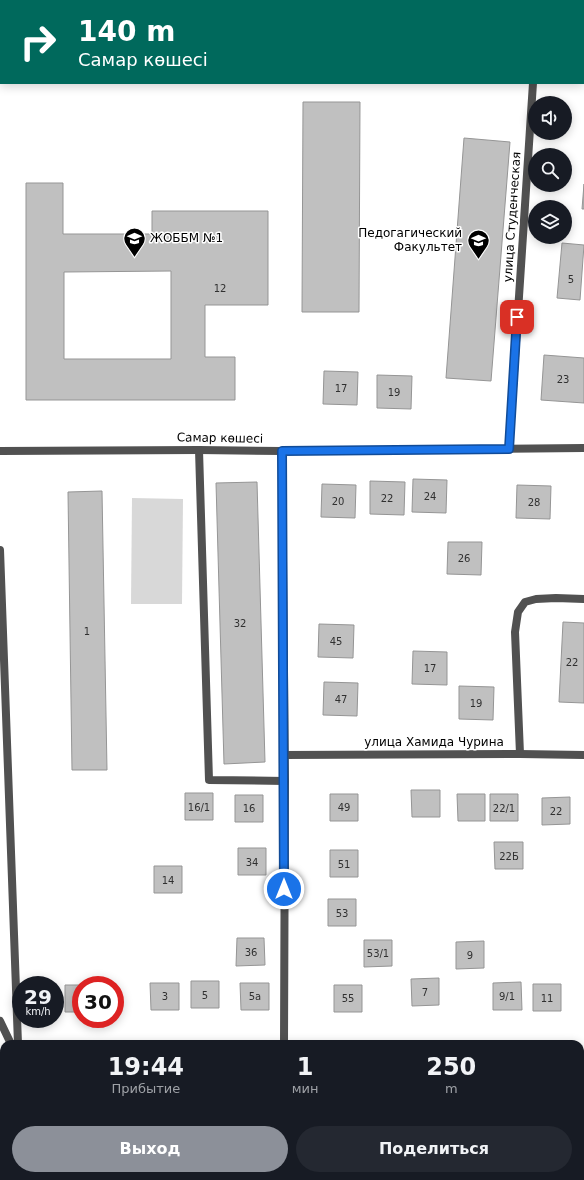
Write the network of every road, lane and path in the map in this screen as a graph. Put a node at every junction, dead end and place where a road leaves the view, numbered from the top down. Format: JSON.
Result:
{"nodes":[{"id":1,"x":533,"y":84,"type":"edge"},
{"id":2,"x":584,"y":448,"type":"edge"},
{"id":3,"x":509,"y":449,"type":"junction"},
{"id":4,"x":199,"y":450,"type":"junction"},
{"id":5,"x":0,"y":451,"type":"edge"},
{"id":6,"x":282,"y":451,"type":"junction"},
{"id":7,"x":0,"y":550,"type":"edge"},
{"id":8,"x":584,"y":599,"type":"edge"},
{"id":9,"x":520,"y":754,"type":"junction"},
{"id":10,"x":284,"y":755,"type":"junction"},
{"id":11,"x":584,"y":755,"type":"edge"},
{"id":12,"x":285,"y":781,"type":"junction"},
{"id":13,"x":0,"y":1021,"type":"edge"},
{"id":14,"x":8,"y":1040,"type":"edge"},
{"id":15,"x":18,"y":1040,"type":"edge"},
{"id":16,"x":284,"y":1040,"type":"edge"}],
"edges":[{"from":1,"to":3,"type":"street","name":"улица Студенческая"},
{"from":2,"to":3,"type":"street","name":"Самар көшесі"},
{"from":3,"to":6,"type":"street","name":"Самар көшесі"},
{"from":4,"to":5,"type":"street","name":"Самар көшесі"},
{"from":4,"to":6,"type":"street","name":"Самар көшесі"},
{"from":4,"to":12,"type":"street"},
{"from":6,"to":10,"type":"street"},
{"from":7,"to":15,"type":"street"},
{"from":8,"to":9,"type":"street"},
{"from":9,"to":10,"type":"street","name":"улица Хамида Чурина"},
{"from":9,"to":11,"type":"street","name":"улица Хамида Чурина"},
{"from":10,"to":12,"type":"street"},
{"from":12,"to":16,"type":"street"},
{"from":13,"to":14,"type":"street"}]}
